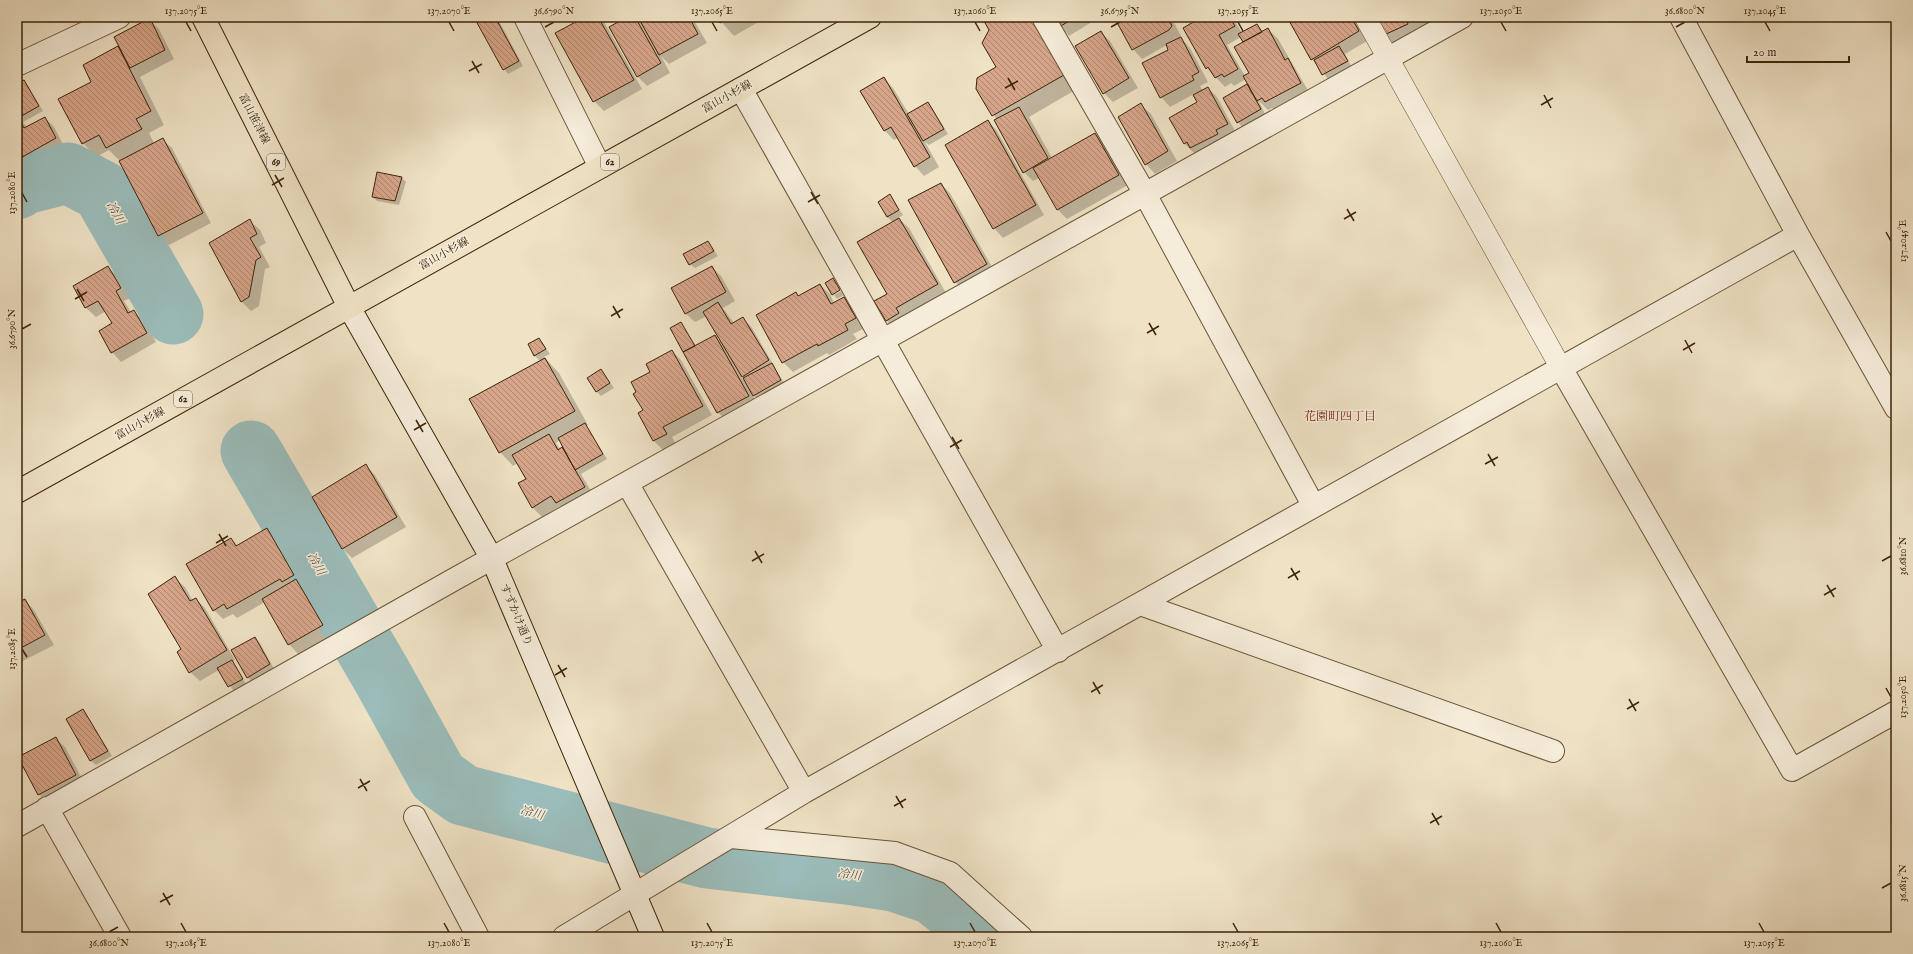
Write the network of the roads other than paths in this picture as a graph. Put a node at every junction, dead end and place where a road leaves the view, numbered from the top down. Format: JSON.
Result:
{"nodes":[{"id":1,"x":119,"y":17,"type":"edge"},
{"id":2,"x":203,"y":17,"type":"edge"},
{"id":3,"x":525,"y":17,"type":"edge"},
{"id":4,"x":870,"y":17,"type":"edge"},
{"id":5,"x":1043,"y":17,"type":"edge"},
{"id":6,"x":1364,"y":17,"type":"edge"},
{"id":7,"x":1462,"y":17,"type":"edge"},
{"id":8,"x":1681,"y":17,"type":"edge"},
{"id":9,"x":1388,"y":58,"type":"junction"},
{"id":10,"x":17,"y":66,"type":"edge"},
{"id":11,"x":741,"y":89,"type":"junction"},
{"id":12,"x":600,"y":167,"type":"junction"},
{"id":13,"x":1145,"y":194,"type":"junction"},
{"id":14,"x":1798,"y":235,"type":"junction"},
{"id":15,"x":349,"y":307,"type":"junction"},
{"id":16,"x":882,"y":340,"type":"junction"},
{"id":17,"x":1561,"y":368,"type":"junction"},
{"id":18,"x":1896,"y":408,"type":"edge"},
{"id":19,"x":627,"y":483,"type":"junction"},
{"id":20,"x":17,"y":492,"type":"edge"},
{"id":21,"x":1313,"y":505,"type":"junction"},
{"id":22,"x":492,"y":559,"type":"junction"},
{"id":23,"x":1140,"y":604,"type":"junction"},
{"id":24,"x":1058,"y":651,"type":"junction"},
{"id":25,"x":1896,"y":712,"type":"edge"},
{"id":26,"x":1553,"y":751,"type":"dead end"},
{"id":27,"x":804,"y":792,"type":"junction"},
{"id":28,"x":47,"y":808,"type":"junction"},
{"id":29,"x":415,"y":817,"type":"dead end"},
{"id":30,"x":17,"y":826,"type":"edge"},
{"id":31,"x":731,"y":837,"type":"junction"},
{"id":32,"x":635,"y":895,"type":"junction"},
{"id":33,"x":120,"y":937,"type":"edge"},
{"id":34,"x":478,"y":937,"type":"edge"},
{"id":35,"x":564,"y":937,"type":"edge"},
{"id":36,"x":653,"y":937,"type":"edge"},
{"id":37,"x":1021,"y":937,"type":"edge"}],
"edges":[{"from":1,"to":10,"type":"street"},
{"from":2,"to":15,"type":"main road","name":"富山笹津線","number":"69"},
{"from":3,"to":12,"type":"street"},
{"from":4,"to":11,"type":"main road","name":"富山小杉線","number":"62"},
{"from":5,"to":13,"type":"street"},
{"from":6,"to":9,"type":"lane"},
{"from":7,"to":9,"type":"street"},
{"from":8,"to":14,"type":"street"},
{"from":9,"to":13,"type":"street"},
{"from":9,"to":17,"type":"lane"},
{"from":11,"to":12,"type":"main road","name":"富山小杉線","number":"62"},
{"from":11,"to":16,"type":"street"},
{"from":12,"to":15,"type":"main road","name":"富山小杉線","number":"62"},
{"from":13,"to":16,"type":"street"},
{"from":13,"to":21,"type":"street"},
{"from":14,"to":17,"type":"street"},
{"from":14,"to":18,"type":"street"},
{"from":15,"to":20,"type":"main road","name":"富山小杉線","number":"62"},
{"from":15,"to":22,"type":"street","name":"すずかけ通り"},
{"from":16,"to":19,"type":"street"},
{"from":16,"to":24,"type":"street"},
{"from":17,"to":21,"type":"street"},
{"from":17,"to":25,"type":"street"},
{"from":19,"to":22,"type":"street"},
{"from":19,"to":27,"type":"street"},
{"from":21,"to":23,"type":"street"},
{"from":22,"to":28,"type":"street"},
{"from":22,"to":32,"type":"street","name":"すずかけ通り"},
{"from":23,"to":24,"type":"street"},
{"from":23,"to":26,"type":"street"},
{"from":24,"to":27,"type":"street"},
{"from":27,"to":31,"type":"street"},
{"from":28,"to":30,"type":"street"},
{"from":28,"to":33,"type":"street"},
{"from":29,"to":34,"type":"street"},
{"from":31,"to":32,"type":"street"},
{"from":31,"to":37,"type":"street"},
{"from":32,"to":35,"type":"street"},
{"from":32,"to":36,"type":"street","name":"すずかけ通り"}]}
